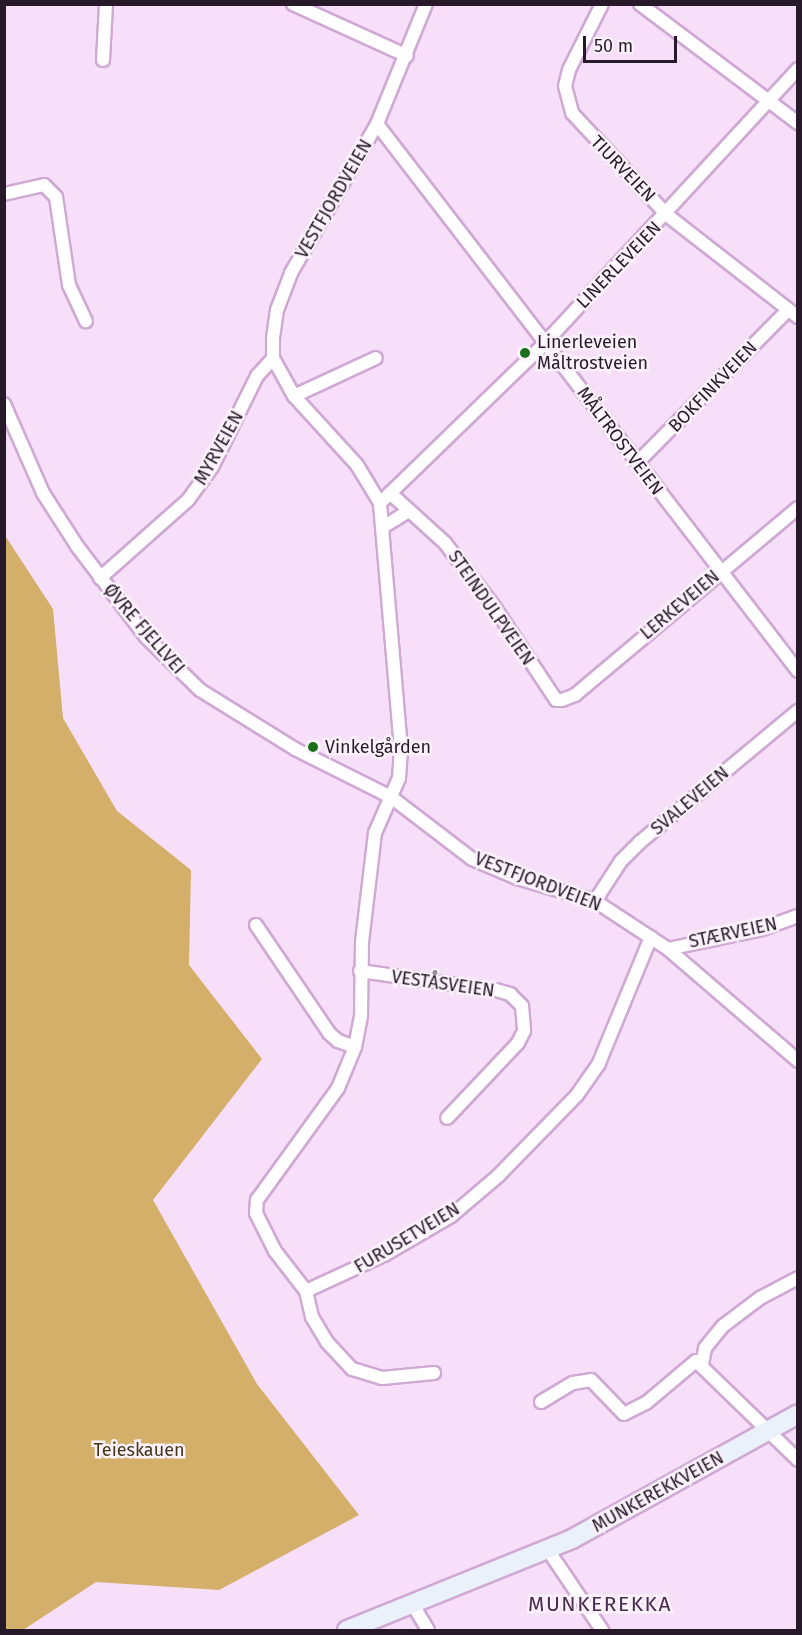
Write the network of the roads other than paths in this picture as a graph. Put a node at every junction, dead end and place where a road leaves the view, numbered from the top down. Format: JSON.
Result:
{"nodes":[{"id":1,"x":106,"y":4,"type":"edge"},
{"id":2,"x":293,"y":4,"type":"edge"},
{"id":3,"x":426,"y":4,"type":"edge"},
{"id":4,"x":602,"y":4,"type":"edge"},
{"id":5,"x":640,"y":4,"type":"edge"},
{"id":6,"x":407,"y":56,"type":"junction"},
{"id":7,"x":103,"y":60,"type":"dead end"},
{"id":8,"x":798,"y":69,"type":"edge"},
{"id":9,"x":767,"y":100,"type":"junction"},
{"id":10,"x":798,"y":123,"type":"edge"},
{"id":11,"x":377,"y":124,"type":"junction"},
{"id":12,"x":4,"y":194,"type":"edge"},
{"id":13,"x":667,"y":215,"type":"junction"},
{"id":14,"x":793,"y":314,"type":"edge"},
{"id":15,"x":86,"y":321,"type":"dead end"},
{"id":16,"x":545,"y":343,"type":"junction"},
{"id":17,"x":273,"y":358,"type":"junction"},
{"id":18,"x":376,"y":358,"type":"dead end"},
{"id":19,"x":294,"y":396,"type":"junction"},
{"id":20,"x":4,"y":404,"type":"edge"},
{"id":21,"x":637,"y":463,"type":"junction"},
{"id":22,"x":390,"y":493,"type":"junction"},
{"id":23,"x":380,"y":503,"type":"junction"},
{"id":24,"x":798,"y":508,"type":"edge"},
{"id":25,"x":410,"y":511,"type":"junction"},
{"id":26,"x":383,"y":527,"type":"junction"},
{"id":27,"x":721,"y":571,"type":"junction"},
{"id":28,"x":100,"y":578,"type":"junction"},
{"id":29,"x":798,"y":671,"type":"edge"},
{"id":30,"x":562,"y":700,"type":"joint"},
{"id":31,"x":798,"y":711,"type":"edge"},
{"id":32,"x":391,"y":797,"type":"junction"},
{"id":33,"x":595,"y":901,"type":"junction"},
{"id":34,"x":798,"y":916,"type":"edge"},
{"id":35,"x":256,"y":925,"type":"dead end"},
{"id":36,"x":651,"y":937,"type":"junction"},
{"id":37,"x":668,"y":949,"type":"junction"},
{"id":38,"x":360,"y":971,"type":"junction"},
{"id":39,"x":356,"y":1047,"type":"junction"},
{"id":40,"x":798,"y":1061,"type":"edge"},
{"id":41,"x":447,"y":1118,"type":"dead end"},
{"id":42,"x":798,"y":1278,"type":"edge"},
{"id":43,"x":306,"y":1291,"type":"junction"},
{"id":44,"x":702,"y":1364,"type":"junction"},
{"id":45,"x":434,"y":1373,"type":"dead end"},
{"id":46,"x":541,"y":1402,"type":"dead end"},
{"id":47,"x":798,"y":1414,"type":"edge"},
{"id":48,"x":767,"y":1431,"type":"junction"},
{"id":49,"x":798,"y":1460,"type":"edge"},
{"id":50,"x":548,"y":1550,"type":"junction"},
{"id":51,"x":413,"y":1605,"type":"junction"},
{"id":52,"x":347,"y":1630,"type":"edge"},
{"id":53,"x":428,"y":1630,"type":"edge"},
{"id":54,"x":602,"y":1630,"type":"edge"}],
"edges":[{"from":1,"to":7,"type":"street"},
{"from":2,"to":6,"type":"street"},
{"from":3,"to":6,"type":"street","name":"VESTFJORDVEIEN"},
{"from":4,"to":13,"type":"street","name":"TIURVEIEN"},
{"from":5,"to":9,"type":"street"},
{"from":6,"to":11,"type":"street","name":"VESTFJORDVEIEN"},
{"from":8,"to":9,"type":"street","name":"LINERLEVEIEN"},
{"from":9,"to":10,"type":"street"},
{"from":9,"to":13,"type":"street","name":"LINERLEVEIEN"},
{"from":11,"to":16,"type":"street","name":"MÅLTROSTVEIEN"},
{"from":11,"to":17,"type":"street","name":"VESTFJORDVEIEN"},
{"from":12,"to":15,"type":"street"},
{"from":13,"to":14,"type":"street","name":"TIURVEIEN"},
{"from":13,"to":16,"type":"street","name":"LINERLEVEIEN"},
{"from":14,"to":21,"type":"street","name":"BOKFINKVEIEN"},
{"from":16,"to":21,"type":"street","name":"MÅLTROSTVEIEN"},
{"from":16,"to":22,"type":"street","name":"LINERLEVEIEN"},
{"from":17,"to":19,"type":"street"},
{"from":17,"to":28,"type":"street","name":"MYRVEIEN"},
{"from":18,"to":19,"type":"street"},
{"from":19,"to":23,"type":"street"},
{"from":20,"to":28,"type":"street","name":"ØVRE FJELLVEI"},
{"from":21,"to":27,"type":"street","name":"MÅLTROSTVEIEN"},
{"from":22,"to":23,"type":"street","name":"LINERLEVEIEN"},
{"from":22,"to":25,"type":"street","name":"STEINDULPVEIEN"},
{"from":23,"to":26,"type":"street"},
{"from":24,"to":27,"type":"street","name":"LERKEVEIEN"},
{"from":25,"to":26,"type":"street"},
{"from":25,"to":30,"type":"street","name":"STEINDULPVEIEN"},
{"from":26,"to":32,"type":"street"},
{"from":27,"to":29,"type":"street","name":"MÅLTROSTVEIEN"},
{"from":27,"to":30,"type":"street","name":"LERKEVEIEN"},
{"from":28,"to":32,"type":"street","name":"ØVRE FJELLVEI"},
{"from":31,"to":33,"type":"street","name":"SVALEVEIEN"},
{"from":32,"to":33,"type":"street","name":"VESTFJORDVEIEN"},
{"from":32,"to":38,"type":"street"},
{"from":33,"to":36,"type":"street","name":"VESTFJORDVEIEN"},
{"from":34,"to":37,"type":"street","name":"STÆRVEIEN"},
{"from":35,"to":39,"type":"street"},
{"from":36,"to":37,"type":"street","name":"VESTFJORDVEIEN"},
{"from":36,"to":43,"type":"street","name":"FURUSETVEIEN"},
{"from":37,"to":40,"type":"street","name":"VESTFJORDVEIEN"},
{"from":38,"to":39,"type":"street"},
{"from":38,"to":41,"type":"street","name":"VESTÅSVEIEN"},
{"from":39,"to":43,"type":"street"},
{"from":42,"to":44,"type":"street"},
{"from":43,"to":45,"type":"street"},
{"from":44,"to":46,"type":"street"},
{"from":44,"to":48,"type":"street"},
{"from":47,"to":48,"type":"main road","name":"MUNKEREKKVEIEN"},
{"from":48,"to":49,"type":"street"},
{"from":48,"to":50,"type":"main road","name":"MUNKEREKKVEIEN"},
{"from":50,"to":51,"type":"main road","name":"MUNKEREKKVEIEN"},
{"from":50,"to":54,"type":"street"},
{"from":51,"to":52,"type":"main road","name":"MUNKEREKKVEIEN"},
{"from":51,"to":53,"type":"street"}]}
